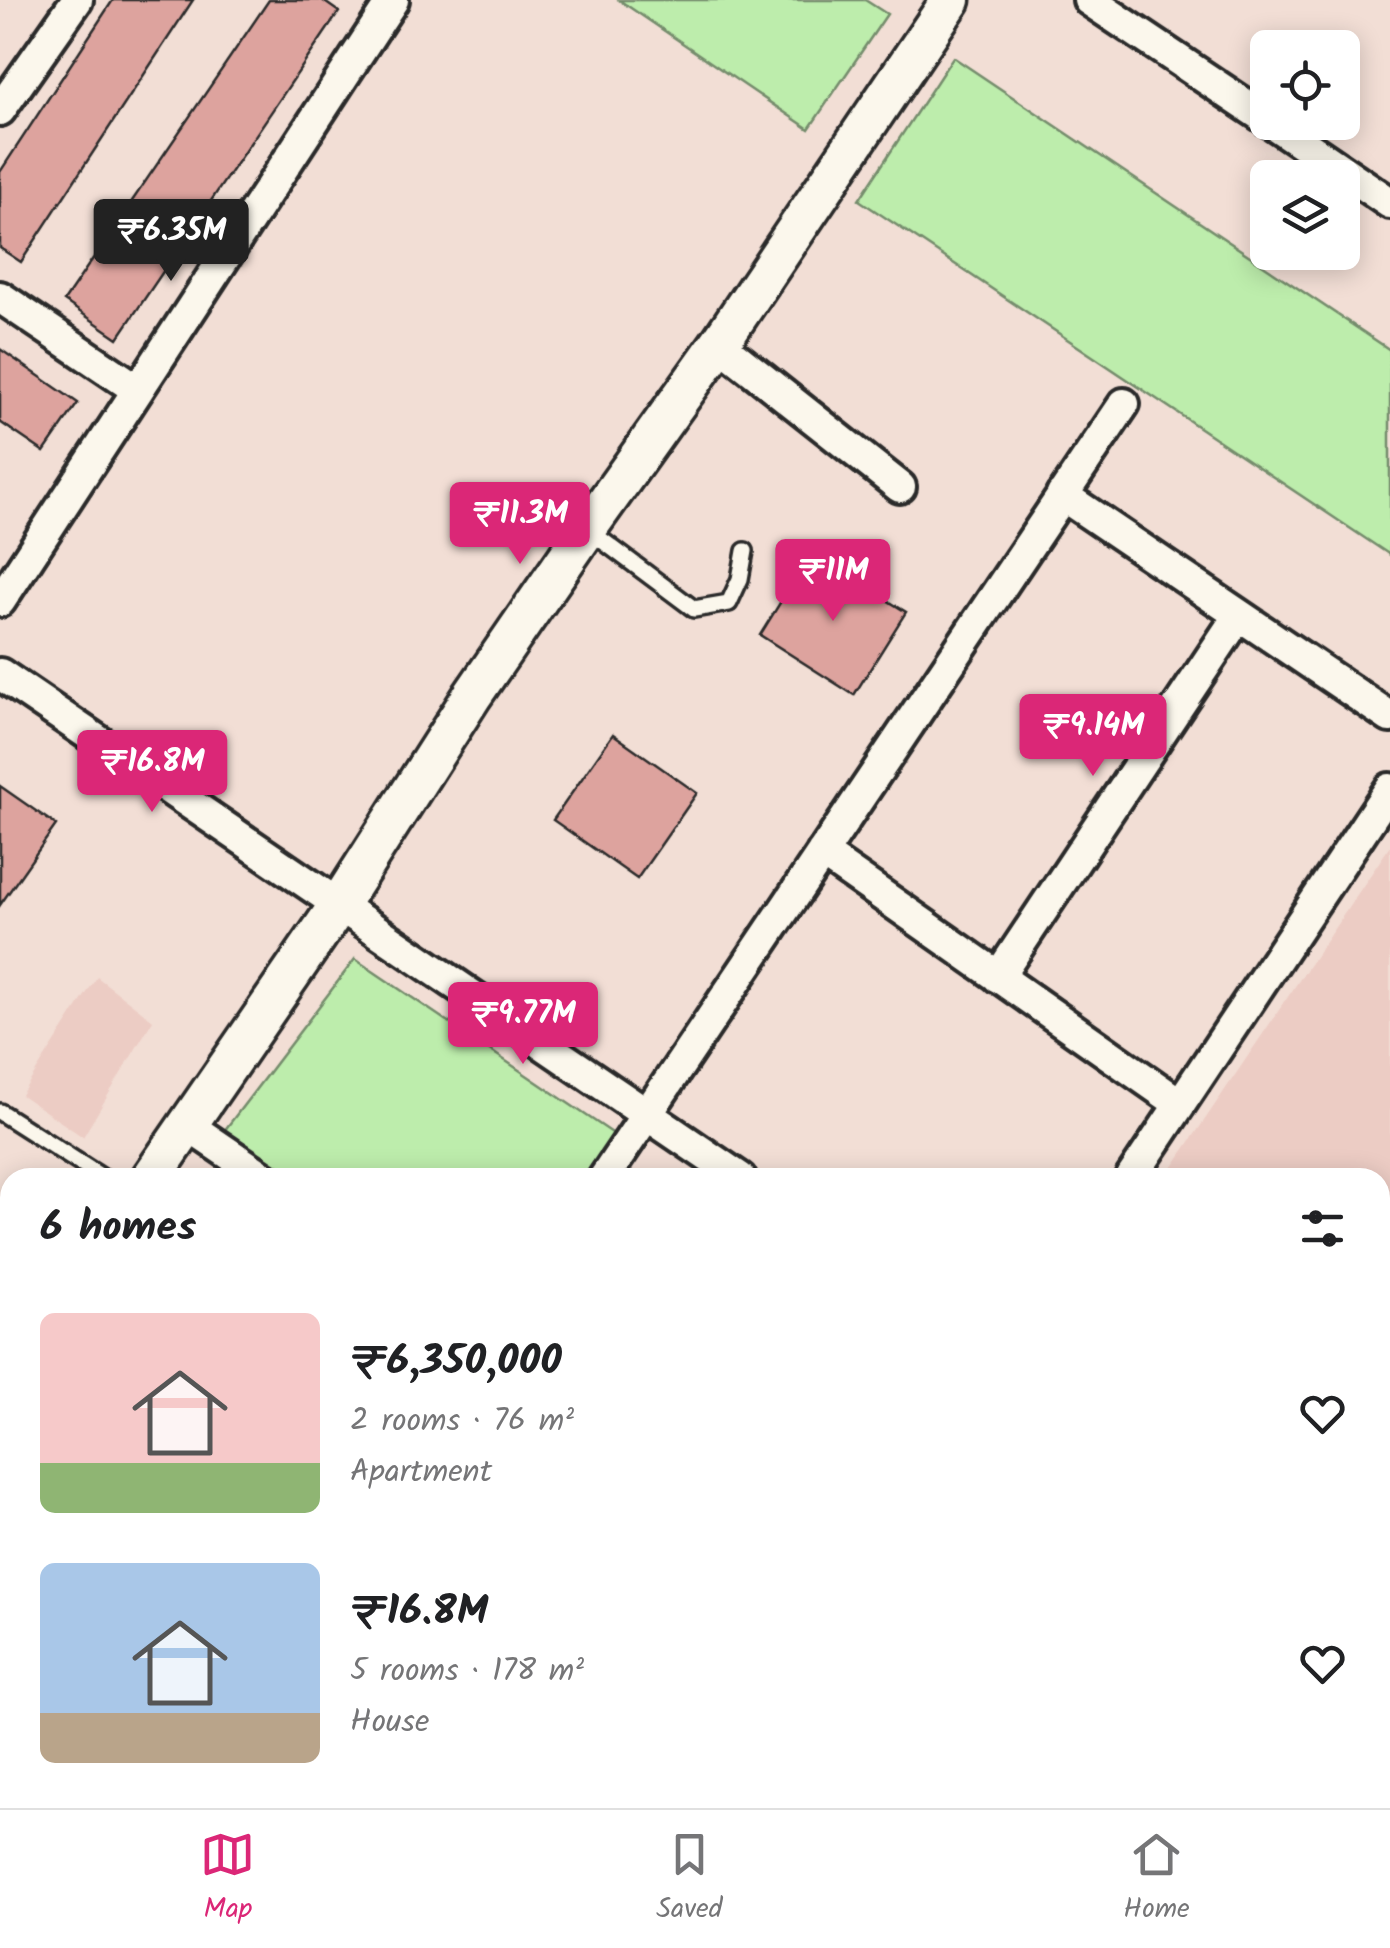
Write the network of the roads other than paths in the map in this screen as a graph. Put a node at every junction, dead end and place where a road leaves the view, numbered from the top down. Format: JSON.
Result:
{"nodes":[{"id":1,"x":77,"y":0,"type":"edge"},
{"id":2,"x":951,"y":0,"type":"edge"},
{"id":3,"x":1089,"y":0,"type":"edge"},
{"id":4,"x":389,"y":2,"type":"edge"},
{"id":5,"x":1250,"y":109,"type":"edge"},
{"id":6,"x":0,"y":110,"type":"edge"},
{"id":7,"x":1296,"y":140,"type":"edge"},
{"id":8,"x":1390,"y":203,"type":"edge"},
{"id":9,"x":0,"y":298,"type":"edge"},
{"id":10,"x":719,"y":344,"type":"junction"},
{"id":11,"x":138,"y":390,"type":"junction"},
{"id":12,"x":1124,"y":404,"type":"dead end"},
{"id":13,"x":900,"y":487,"type":"dead end"},
{"id":14,"x":1062,"y":496,"type":"junction"},
{"id":15,"x":587,"y":528,"type":"junction"},
{"id":16,"x":745,"y":552,"type":"dead end"},
{"id":17,"x":0,"y":601,"type":"edge"},
{"id":18,"x":1239,"y":615,"type":"junction"},
{"id":19,"x":0,"y":674,"type":"edge"},
{"id":20,"x":1390,"y":717,"type":"edge"},
{"id":21,"x":1390,"y":789,"type":"edge"},
{"id":22,"x":822,"y":853,"type":"junction"},
{"id":23,"x":338,"y":906,"type":"junction"},
{"id":24,"x":998,"y":977,"type":"junction"},
{"id":25,"x":1180,"y":1104,"type":"junction"},
{"id":26,"x":0,"y":1112,"type":"edge"},
{"id":27,"x":647,"y":1114,"type":"junction"},
{"id":28,"x":187,"y":1126,"type":"junction"},
{"id":29,"x":87,"y":1168,"type":"edge"},
{"id":30,"x":158,"y":1168,"type":"edge"},
{"id":31,"x":251,"y":1168,"type":"edge"},
{"id":32,"x":611,"y":1168,"type":"edge"},
{"id":33,"x":725,"y":1168,"type":"edge"},
{"id":34,"x":1138,"y":1168,"type":"edge"}],
"edges":[{"from":1,"to":6,"type":"street"},
{"from":2,"to":10,"type":"street"},
{"from":3,"to":5,"type":"street"},
{"from":4,"to":11,"type":"street"},
{"from":7,"to":8,"type":"street"},
{"from":9,"to":11,"type":"street"},
{"from":10,"to":13,"type":"street"},
{"from":10,"to":15,"type":"street"},
{"from":11,"to":17,"type":"street"},
{"from":12,"to":14,"type":"street"},
{"from":14,"to":18,"type":"street"},
{"from":14,"to":22,"type":"street"},
{"from":15,"to":16,"type":"lane"},
{"from":15,"to":23,"type":"street"},
{"from":18,"to":20,"type":"street"},
{"from":18,"to":24,"type":"street"},
{"from":19,"to":23,"type":"street"},
{"from":21,"to":25,"type":"street"},
{"from":22,"to":24,"type":"street"},
{"from":22,"to":27,"type":"street"},
{"from":23,"to":27,"type":"street"},
{"from":23,"to":28,"type":"street"},
{"from":24,"to":25,"type":"street"},
{"from":25,"to":34,"type":"street"},
{"from":26,"to":29,"type":"lane"},
{"from":27,"to":32,"type":"street"},
{"from":27,"to":33,"type":"street"},
{"from":28,"to":30,"type":"street"},
{"from":28,"to":31,"type":"street"}]}
